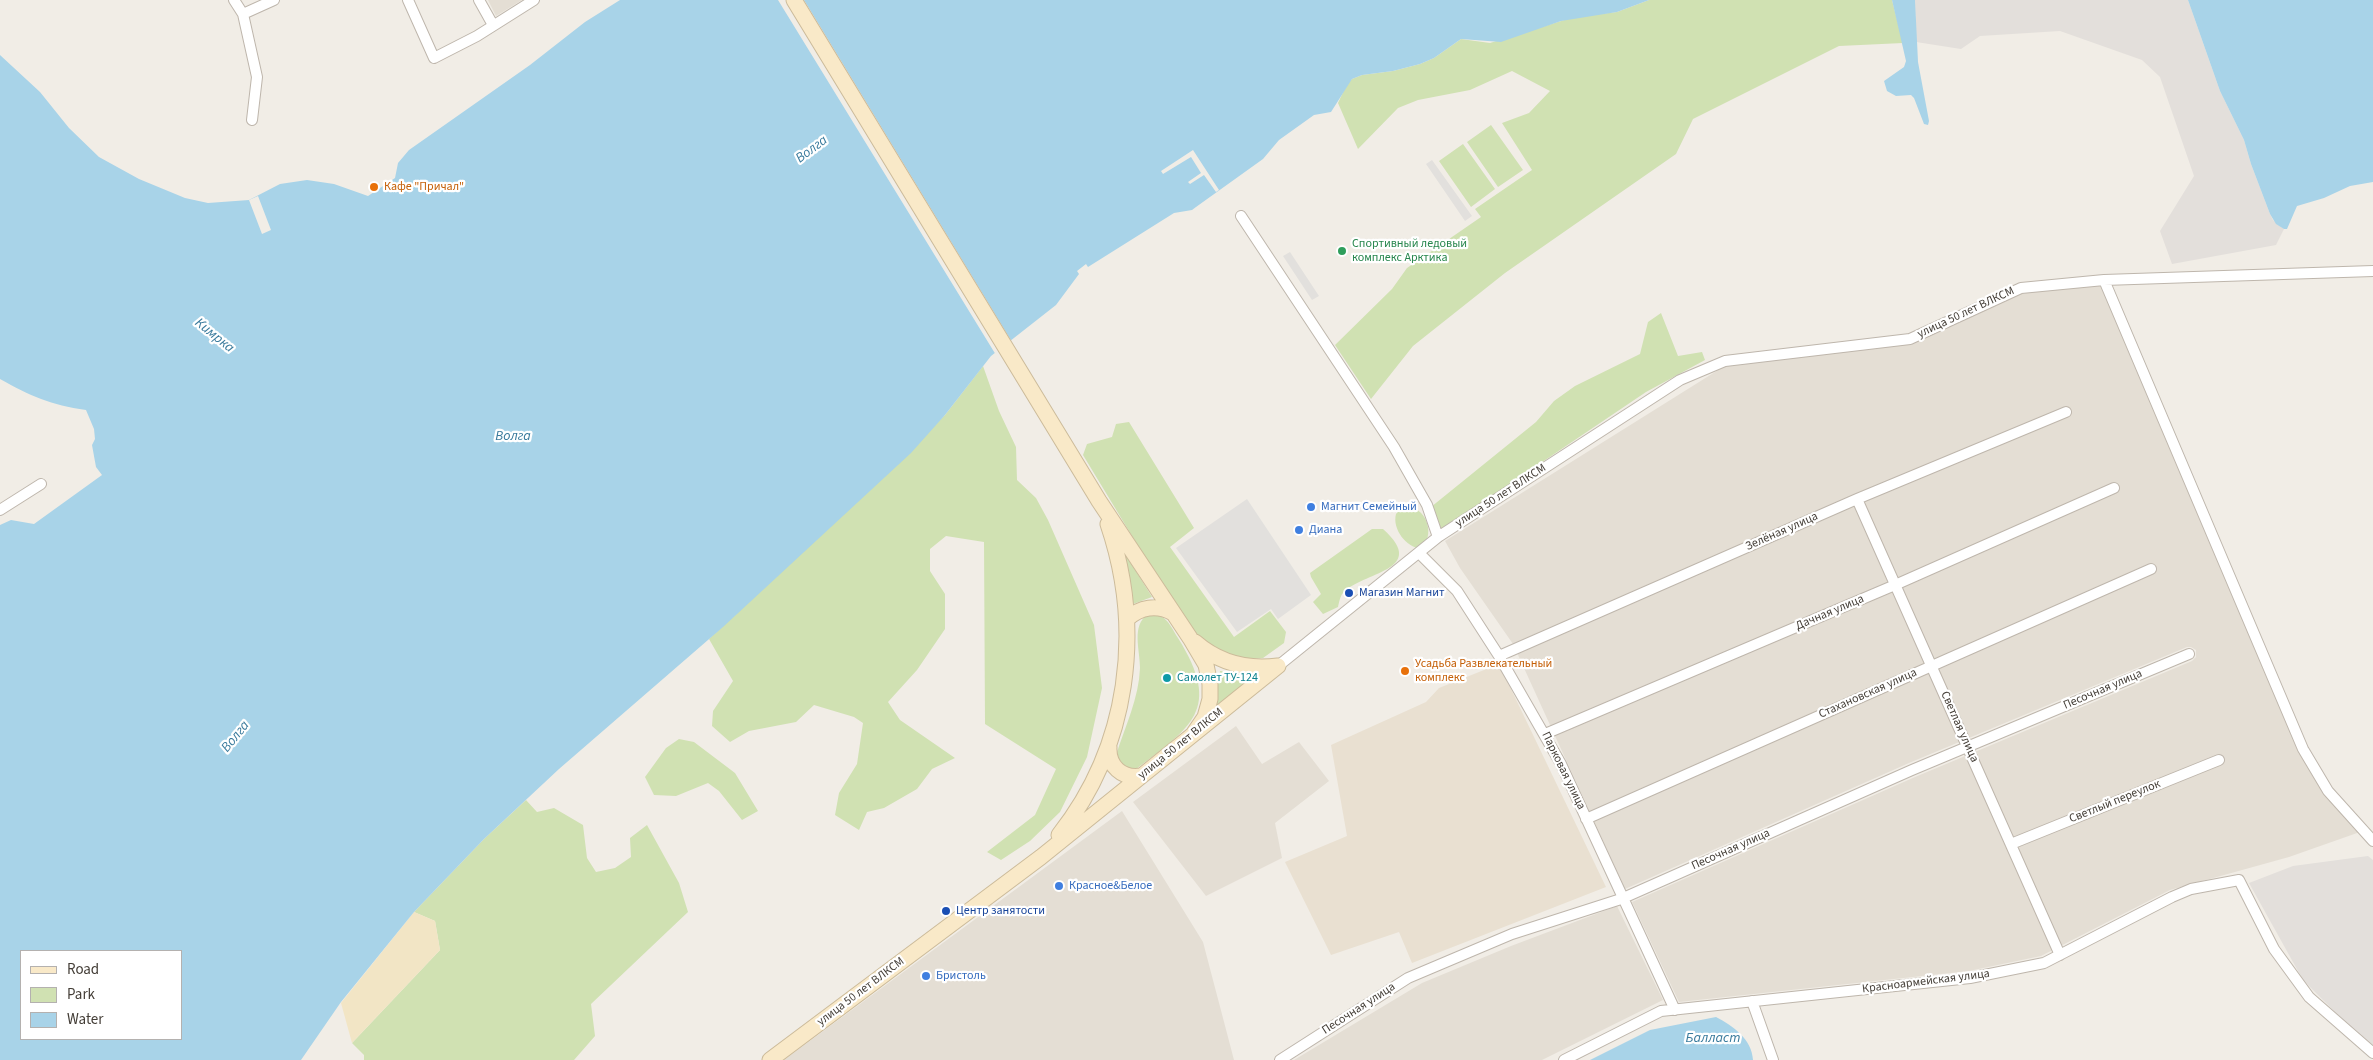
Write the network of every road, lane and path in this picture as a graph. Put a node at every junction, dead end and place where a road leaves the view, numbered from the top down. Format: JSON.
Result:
{"nodes":[{"id":1,"x":234,"y":0,"type":"edge"},
{"id":2,"x":274,"y":0,"type":"edge"},
{"id":3,"x":408,"y":0,"type":"edge"},
{"id":4,"x":479,"y":0,"type":"edge"},
{"id":5,"x":534,"y":0,"type":"edge"},
{"id":6,"x":794,"y":0,"type":"edge"},
{"id":7,"x":244,"y":14,"type":"junction"},
{"id":8,"x":493,"y":25,"type":"junction"},
{"id":9,"x":252,"y":120,"type":"dead end"},
{"id":10,"x":1241,"y":216,"type":"dead end"},
{"id":11,"x":2373,"y":271,"type":"edge"},
{"id":12,"x":2104,"y":280,"type":"junction"},
{"id":13,"x":2066,"y":412,"type":"dead end"},
{"id":14,"x":41,"y":484,"type":"dead end"},
{"id":15,"x":2114,"y":488,"type":"dead end"},
{"id":16,"x":1857,"y":499,"type":"junction"},
{"id":17,"x":1099,"y":501,"type":"junction"},
{"id":18,"x":0,"y":510,"type":"edge"},
{"id":19,"x":1438,"y":538,"type":"junction"},
{"id":20,"x":1419,"y":553,"type":"junction"},
{"id":21,"x":2151,"y":569,"type":"dead end"},
{"id":22,"x":1895,"y":585,"type":"junction"},
{"id":23,"x":1172,"y":612,"type":"junction"},
{"id":24,"x":1127,"y":619,"type":"junction"},
{"id":25,"x":1190,"y":638,"type":"junction"},
{"id":26,"x":2189,"y":654,"type":"dead end"},
{"id":27,"x":1499,"y":656,"type":"junction"},
{"id":28,"x":1278,"y":666,"type":"junction"},
{"id":29,"x":1932,"y":666,"type":"junction"},
{"id":30,"x":1194,"y":733,"type":"junction"},
{"id":31,"x":1545,"y":734,"type":"junction"},
{"id":32,"x":1109,"y":747,"type":"junction"},
{"id":33,"x":1968,"y":747,"type":"junction"},
{"id":34,"x":2219,"y":760,"type":"dead end"},
{"id":35,"x":1141,"y":776,"type":"junction"},
{"id":36,"x":1586,"y":819,"type":"junction"},
{"id":37,"x":2373,"y":841,"type":"edge"},
{"id":38,"x":2011,"y":844,"type":"junction"},
{"id":39,"x":1041,"y":857,"type":"junction"},
{"id":40,"x":1622,"y":899,"type":"junction"},
{"id":41,"x":2060,"y":955,"type":"junction"},
{"id":42,"x":1752,"y":1002,"type":"junction"},
{"id":43,"x":1675,"y":1010,"type":"junction"},
{"id":44,"x":2373,"y":1053,"type":"edge"},
{"id":45,"x":770,"y":1060,"type":"edge"},
{"id":46,"x":1280,"y":1060,"type":"edge"},
{"id":47,"x":1564,"y":1060,"type":"edge"},
{"id":48,"x":1772,"y":1060,"type":"edge"}],
"edges":[{"from":1,"to":7,"type":"street"},
{"from":2,"to":7,"type":"street"},
{"from":3,"to":8,"type":"street"},
{"from":4,"to":8,"type":"street"},
{"from":5,"to":8,"type":"street"},
{"from":6,"to":17,"type":"main road"},
{"from":7,"to":9,"type":"street"},
{"from":10,"to":19,"type":"street"},
{"from":11,"to":12,"type":"street","name":"улица 50 лет ВЛКСМ"},
{"from":12,"to":19,"type":"street","name":"улица 50 лет ВЛКСМ"},
{"from":12,"to":37,"type":"street"},
{"from":13,"to":16,"type":"street","name":"Зелёная улица"},
{"from":14,"to":18,"type":"street"},
{"from":15,"to":22,"type":"street","name":"Дачная улица"},
{"from":16,"to":22,"type":"street","name":"Светлая улица"},
{"from":16,"to":27,"type":"street","name":"Зелёная улица"},
{"from":17,"to":23,"type":"main road"},
{"from":17,"to":24,"type":"main road"},
{"from":19,"to":20,"type":"street","name":"улица 50 лет ВЛКСМ"},
{"from":20,"to":27,"type":"street","name":"Парковая улица"},
{"from":20,"to":28,"type":"street","name":"улица 50 лет ВЛКСМ"},
{"from":21,"to":29,"type":"street","name":"Стахановская улица"},
{"from":22,"to":29,"type":"street","name":"Светлая улица"},
{"from":22,"to":31,"type":"street","name":"Дачная улица"},
{"from":23,"to":24,"type":"main road"},
{"from":23,"to":25,"type":"main road"},
{"from":24,"to":32,"type":"main road"},
{"from":25,"to":28,"type":"main road"},
{"from":25,"to":30,"type":"main road"},
{"from":26,"to":33,"type":"street","name":"Песочная улица"},
{"from":27,"to":31,"type":"street","name":"Парковая улица"},
{"from":28,"to":30,"type":"main road","name":"улица 50 лет ВЛКСМ"},
{"from":29,"to":33,"type":"street","name":"Светлая улица"},
{"from":29,"to":36,"type":"street","name":"Стахановская улица"},
{"from":30,"to":35,"type":"main road","name":"улица 50 лет ВЛКСМ"},
{"from":31,"to":36,"type":"street","name":"Парковая улица"},
{"from":32,"to":35,"type":"main road"},
{"from":32,"to":39,"type":"main road"},
{"from":33,"to":38,"type":"street","name":"Светлая улица"},
{"from":33,"to":40,"type":"street","name":"Песочная улица"},
{"from":34,"to":38,"type":"street","name":"Светлый переулок"},
{"from":35,"to":39,"type":"main road","name":"улица 50 лет ВЛКСМ"},
{"from":36,"to":40,"type":"street","name":"Парковая улица"},
{"from":38,"to":41,"type":"street","name":"Светлая улица"},
{"from":39,"to":45,"type":"main road","name":"улица 50 лет ВЛКСМ"},
{"from":40,"to":43,"type":"street","name":"Парковая улица"},
{"from":40,"to":46,"type":"street","name":"Песочная улица"},
{"from":41,"to":42,"type":"street","name":"Красноармейская улица"},
{"from":41,"to":44,"type":"street","name":"Красноармейская улица"},
{"from":42,"to":43,"type":"street","name":"Красноармейская улица"},
{"from":42,"to":48,"type":"street"},
{"from":43,"to":47,"type":"street","name":"Красноармейская улица"}]}
